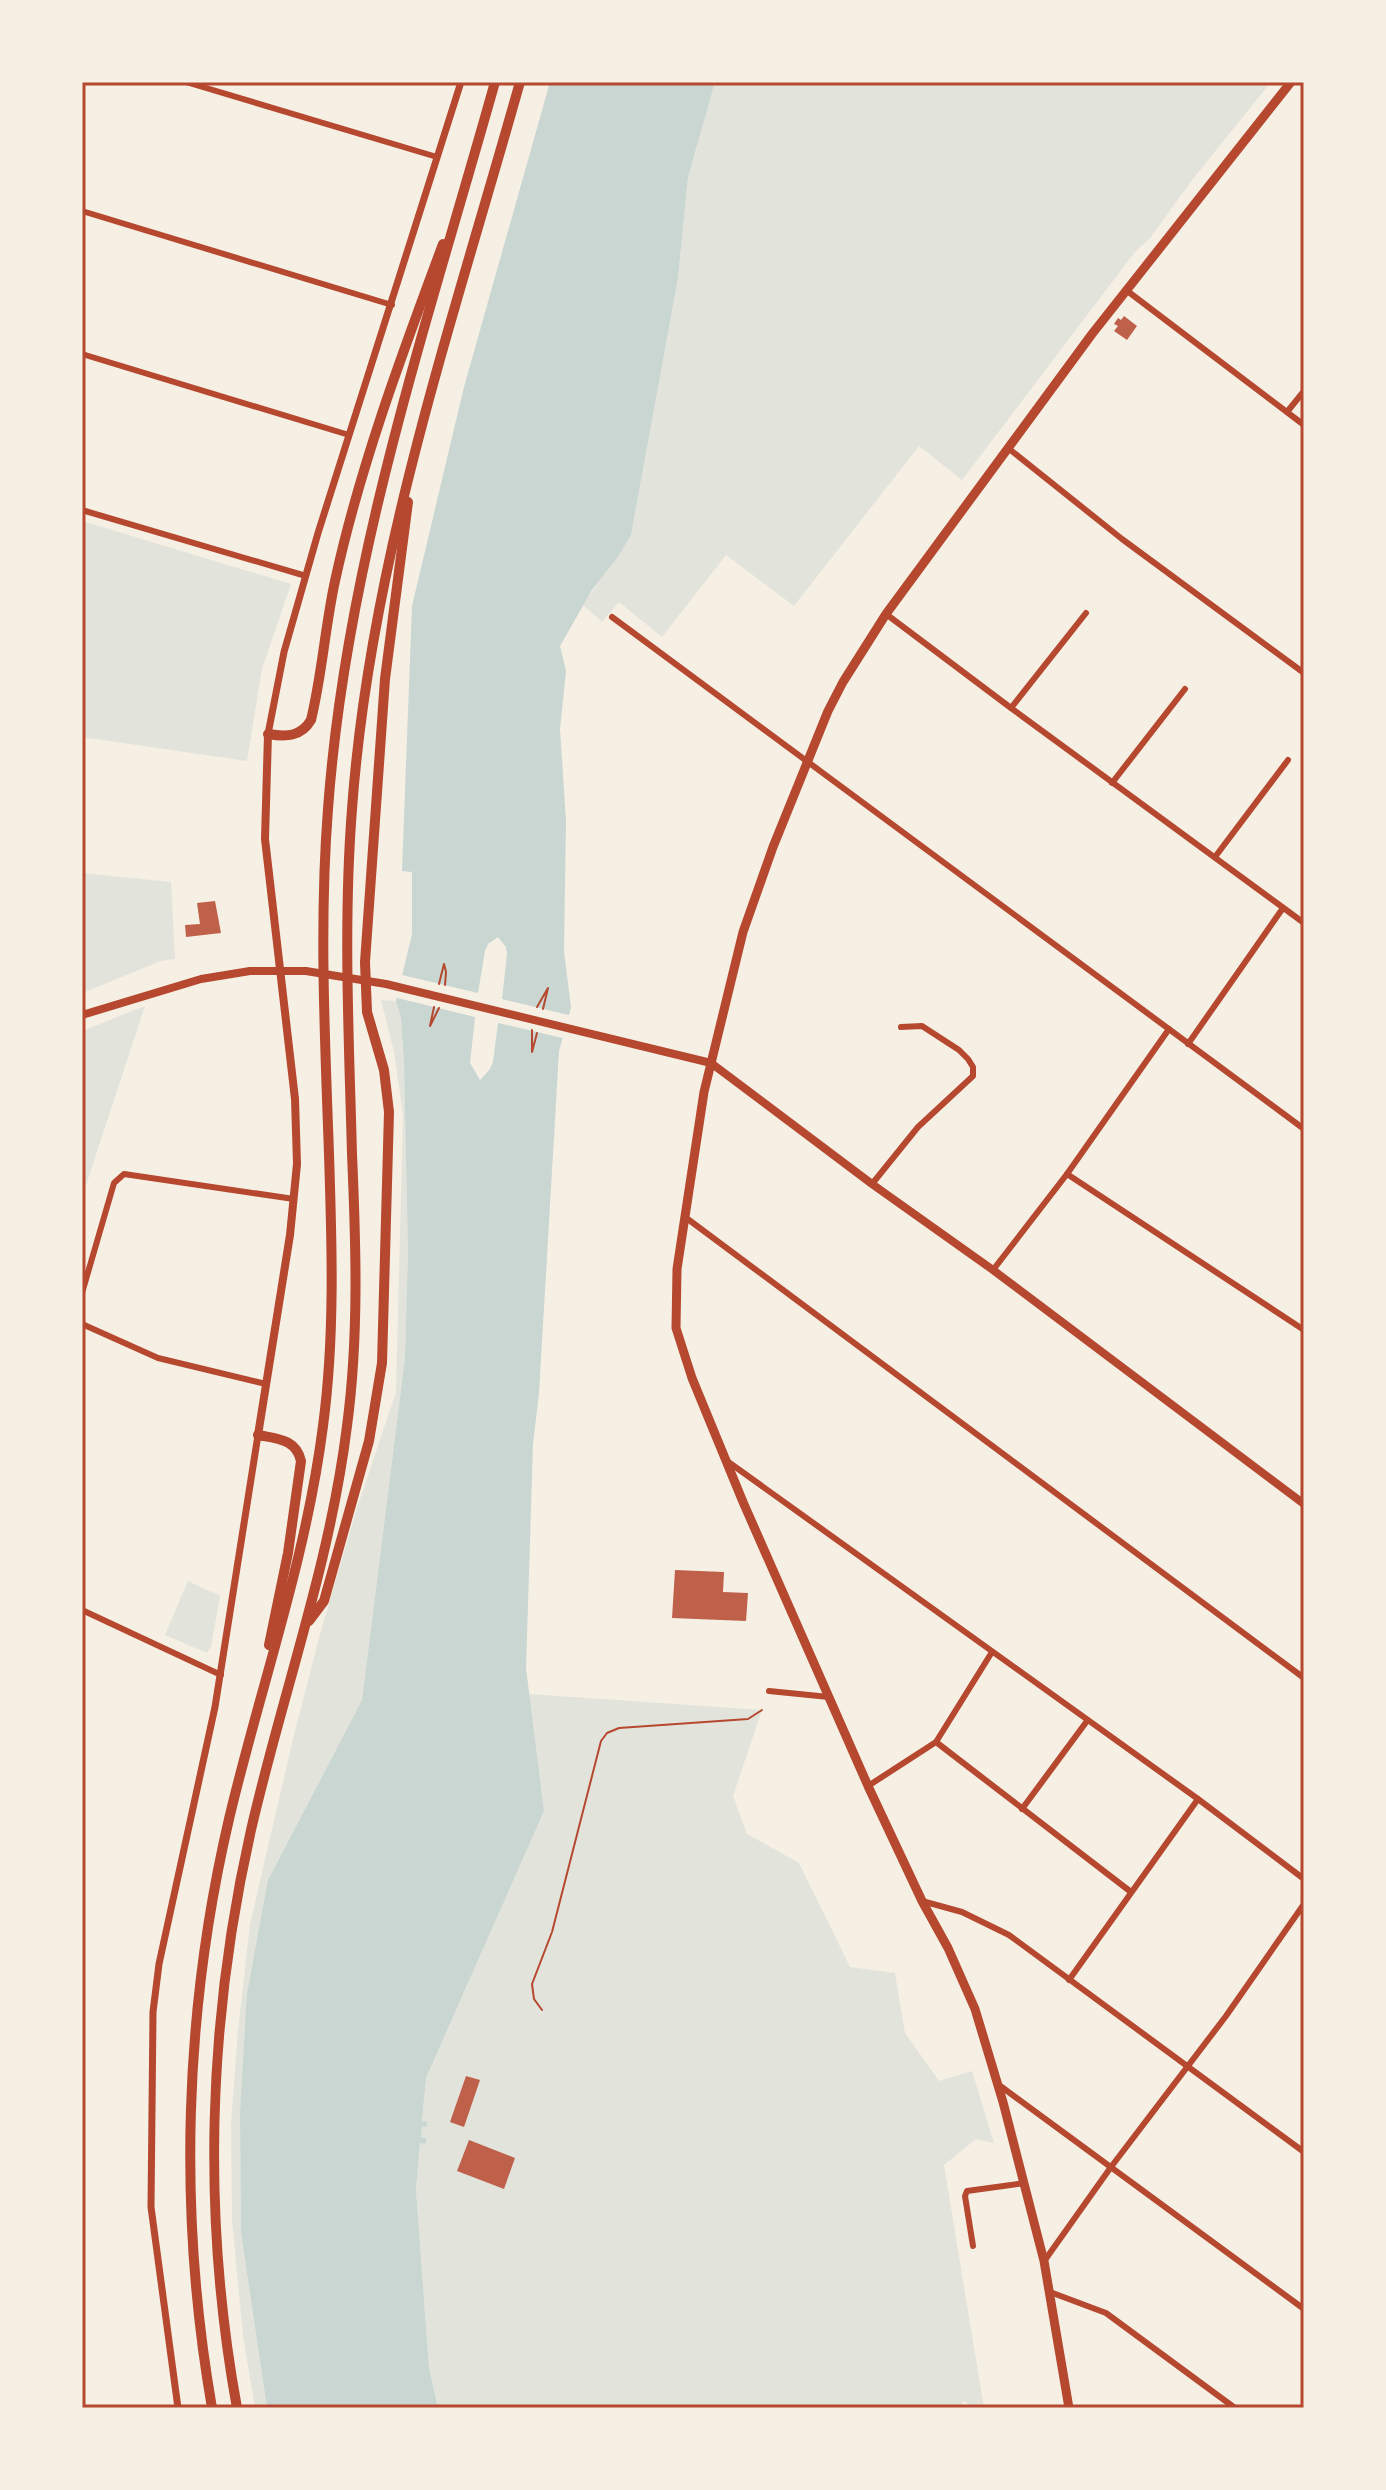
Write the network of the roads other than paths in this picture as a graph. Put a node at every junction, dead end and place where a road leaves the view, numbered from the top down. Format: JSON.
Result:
{"nodes":[{"id":1,"x":186,"y":82,"type":"edge"},
{"id":2,"x":461,"y":82,"type":"edge"},
{"id":3,"x":495,"y":82,"type":"edge"},
{"id":4,"x":520,"y":82,"type":"edge"},
{"id":5,"x":1291,"y":82,"type":"edge"},
{"id":6,"x":437,"y":157,"type":"junction"},
{"id":7,"x":468,"y":178,"type":"junction"},
{"id":8,"x":82,"y":211,"type":"edge"},
{"id":9,"x":1126,"y":290,"type":"junction"},
{"id":10,"x":392,"y":305,"type":"junction"},
{"id":11,"x":82,"y":354,"type":"edge"},
{"id":12,"x":1304,"y":391,"type":"edge"},
{"id":13,"x":1287,"y":412,"type":"junction"},
{"id":14,"x":1304,"y":425,"type":"edge"},
{"id":15,"x":349,"y":435,"type":"junction"},
{"id":16,"x":1008,"y":448,"type":"junction"},
{"id":17,"x":415,"y":454,"type":"junction"},
{"id":18,"x":82,"y":510,"type":"edge"},
{"id":19,"x":306,"y":576,"type":"junction"},
{"id":20,"x":1086,"y":613,"type":"dead end"},
{"id":21,"x":886,"y":614,"type":"junction"},
{"id":22,"x":612,"y":617,"type":"dead end"},
{"id":23,"x":1304,"y":673,"type":"edge"},
{"id":24,"x":1185,"y":689,"type":"dead end"},
{"id":25,"x":1011,"y":708,"type":"junction"},
{"id":26,"x":268,"y":734,"type":"junction"},
{"id":27,"x":808,"y":760,"type":"junction"},
{"id":28,"x":1288,"y":760,"type":"dead end"},
{"id":29,"x":1112,"y":783,"type":"junction"},
{"id":30,"x":1215,"y":857,"type":"junction"},
{"id":31,"x":1283,"y":908,"type":"junction"},
{"id":32,"x":1304,"y":923,"type":"edge"},
{"id":33,"x":279,"y":969,"type":"junction"},
{"id":34,"x":365,"y":981,"type":"junction"},
{"id":35,"x":82,"y":1015,"type":"edge"},
{"id":36,"x":901,"y":1027,"type":"dead end"},
{"id":37,"x":1169,"y":1029,"type":"junction"},
{"id":38,"x":1188,"y":1044,"type":"junction"},
{"id":39,"x":711,"y":1063,"type":"junction"},
{"id":40,"x":1304,"y":1129,"type":"edge"},
{"id":41,"x":1067,"y":1174,"type":"junction"},
{"id":42,"x":872,"y":1184,"type":"junction"},
{"id":43,"x":295,"y":1199,"type":"junction"},
{"id":44,"x":685,"y":1217,"type":"junction"},
{"id":45,"x":993,"y":1270,"type":"junction"},
{"id":46,"x":82,"y":1293,"type":"edge"},
{"id":47,"x":82,"y":1324,"type":"edge"},
{"id":48,"x":1304,"y":1330,"type":"edge"},
{"id":49,"x":266,"y":1384,"type":"junction"},
{"id":50,"x":258,"y":1435,"type":"junction"},
{"id":51,"x":725,"y":1460,"type":"junction"},
{"id":52,"x":1304,"y":1504,"type":"edge"},
{"id":53,"x":82,"y":1610,"type":"edge"},
{"id":54,"x":305,"y":1626,"type":"junction"},
{"id":55,"x":992,"y":1652,"type":"junction"},
{"id":56,"x":221,"y":1675,"type":"junction"},
{"id":57,"x":1304,"y":1678,"type":"edge"},
{"id":58,"x":769,"y":1691,"type":"dead end"},
{"id":59,"x":829,"y":1697,"type":"junction"},
{"id":60,"x":1087,"y":1721,"type":"junction"},
{"id":61,"x":936,"y":1742,"type":"junction"},
{"id":62,"x":247,"y":1748,"type":"junction"},
{"id":63,"x":868,"y":1786,"type":"junction"},
{"id":64,"x":1198,"y":1799,"type":"junction"},
{"id":65,"x":1022,"y":1809,"type":"junction"},
{"id":66,"x":1304,"y":1879,"type":"edge"},
{"id":67,"x":1131,"y":1892,"type":"junction"},
{"id":68,"x":922,"y":1901,"type":"junction"},
{"id":69,"x":1304,"y":1904,"type":"edge"},
{"id":70,"x":1069,"y":1980,"type":"junction"},
{"id":71,"x":1186,"y":2067,"type":"junction"},
{"id":72,"x":999,"y":2085,"type":"junction"},
{"id":73,"x":1304,"y":2152,"type":"edge"},
{"id":74,"x":1111,"y":2167,"type":"junction"},
{"id":75,"x":1025,"y":2183,"type":"junction"},
{"id":76,"x":973,"y":2246,"type":"dead end"},
{"id":77,"x":1044,"y":2261,"type":"junction"},
{"id":78,"x":1050,"y":2292,"type":"junction"},
{"id":79,"x":1304,"y":2309,"type":"edge"},
{"id":80,"x":178,"y":2408,"type":"edge"},
{"id":81,"x":212,"y":2408,"type":"edge"},
{"id":82,"x":237,"y":2408,"type":"edge"},
{"id":83,"x":1069,"y":2408,"type":"edge"},
{"id":84,"x":1235,"y":2408,"type":"edge"}],
"edges":[{"from":1,"to":6,"type":"street"},
{"from":2,"to":6,"type":"street"},
{"from":3,"to":7,"type":"highway"},
{"from":4,"to":17,"type":"highway"},
{"from":5,"to":9,"type":"main road"},
{"from":6,"to":10,"type":"street"},
{"from":7,"to":26,"type":"highway"},
{"from":7,"to":62,"type":"highway"},
{"from":8,"to":10,"type":"street"},
{"from":9,"to":13,"type":"street"},
{"from":9,"to":16,"type":"main road"},
{"from":10,"to":15,"type":"street"},
{"from":11,"to":15,"type":"street"},
{"from":12,"to":13,"type":"street"},
{"from":13,"to":14,"type":"street"},
{"from":15,"to":19,"type":"street"},
{"from":16,"to":21,"type":"main road"},
{"from":16,"to":23,"type":"street"},
{"from":17,"to":34,"type":"highway"},
{"from":17,"to":54,"type":"highway"},
{"from":18,"to":19,"type":"street"},
{"from":19,"to":26,"type":"street"},
{"from":20,"to":25,"type":"street"},
{"from":21,"to":25,"type":"street"},
{"from":21,"to":27,"type":"main road"},
{"from":22,"to":27,"type":"street"},
{"from":24,"to":29,"type":"street"},
{"from":25,"to":29,"type":"street"},
{"from":26,"to":33,"type":"main road"},
{"from":27,"to":37,"type":"street"},
{"from":27,"to":39,"type":"main road"},
{"from":28,"to":30,"type":"street"},
{"from":29,"to":30,"type":"street"},
{"from":30,"to":31,"type":"street"},
{"from":31,"to":32,"type":"street"},
{"from":31,"to":38,"type":"street"},
{"from":33,"to":34,"type":"main road"},
{"from":33,"to":35,"type":"main road"},
{"from":33,"to":43,"type":"main road"},
{"from":34,"to":39,"type":"main road"},
{"from":34,"to":54,"type":"highway"},
{"from":36,"to":42,"type":"street"},
{"from":37,"to":38,"type":"street"},
{"from":37,"to":41,"type":"street"},
{"from":38,"to":40,"type":"street"},
{"from":39,"to":42,"type":"main road"},
{"from":39,"to":44,"type":"main road"},
{"from":41,"to":45,"type":"street"},
{"from":41,"to":48,"type":"street"},
{"from":42,"to":45,"type":"main road"},
{"from":43,"to":46,"type":"street"},
{"from":43,"to":49,"type":"main road"},
{"from":44,"to":51,"type":"main road"},
{"from":44,"to":57,"type":"street"},
{"from":45,"to":52,"type":"main road"},
{"from":47,"to":49,"type":"street"},
{"from":49,"to":50,"type":"main road"},
{"from":50,"to":56,"type":"street"},
{"from":50,"to":62,"type":"highway"},
{"from":51,"to":55,"type":"street"},
{"from":51,"to":59,"type":"main road"},
{"from":53,"to":56,"type":"street"},
{"from":54,"to":82,"type":"highway"},
{"from":55,"to":60,"type":"street"},
{"from":55,"to":61,"type":"street"},
{"from":56,"to":80,"type":"street"},
{"from":58,"to":59,"type":"street"},
{"from":59,"to":63,"type":"main road"},
{"from":60,"to":64,"type":"street"},
{"from":60,"to":65,"type":"street"},
{"from":61,"to":63,"type":"street"},
{"from":61,"to":65,"type":"street"},
{"from":62,"to":81,"type":"highway"},
{"from":63,"to":68,"type":"main road"},
{"from":64,"to":66,"type":"street"},
{"from":64,"to":67,"type":"street"},
{"from":65,"to":67,"type":"street"},
{"from":67,"to":70,"type":"street"},
{"from":68,"to":70,"type":"street"},
{"from":68,"to":72,"type":"main road"},
{"from":69,"to":71,"type":"street"},
{"from":70,"to":71,"type":"street"},
{"from":71,"to":73,"type":"street"},
{"from":71,"to":74,"type":"street"},
{"from":72,"to":74,"type":"street"},
{"from":72,"to":75,"type":"main road"},
{"from":74,"to":77,"type":"street"},
{"from":74,"to":79,"type":"street"},
{"from":75,"to":76,"type":"street"},
{"from":75,"to":77,"type":"main road"},
{"from":77,"to":78,"type":"main road"},
{"from":78,"to":83,"type":"main road"},
{"from":78,"to":84,"type":"street"}]}
